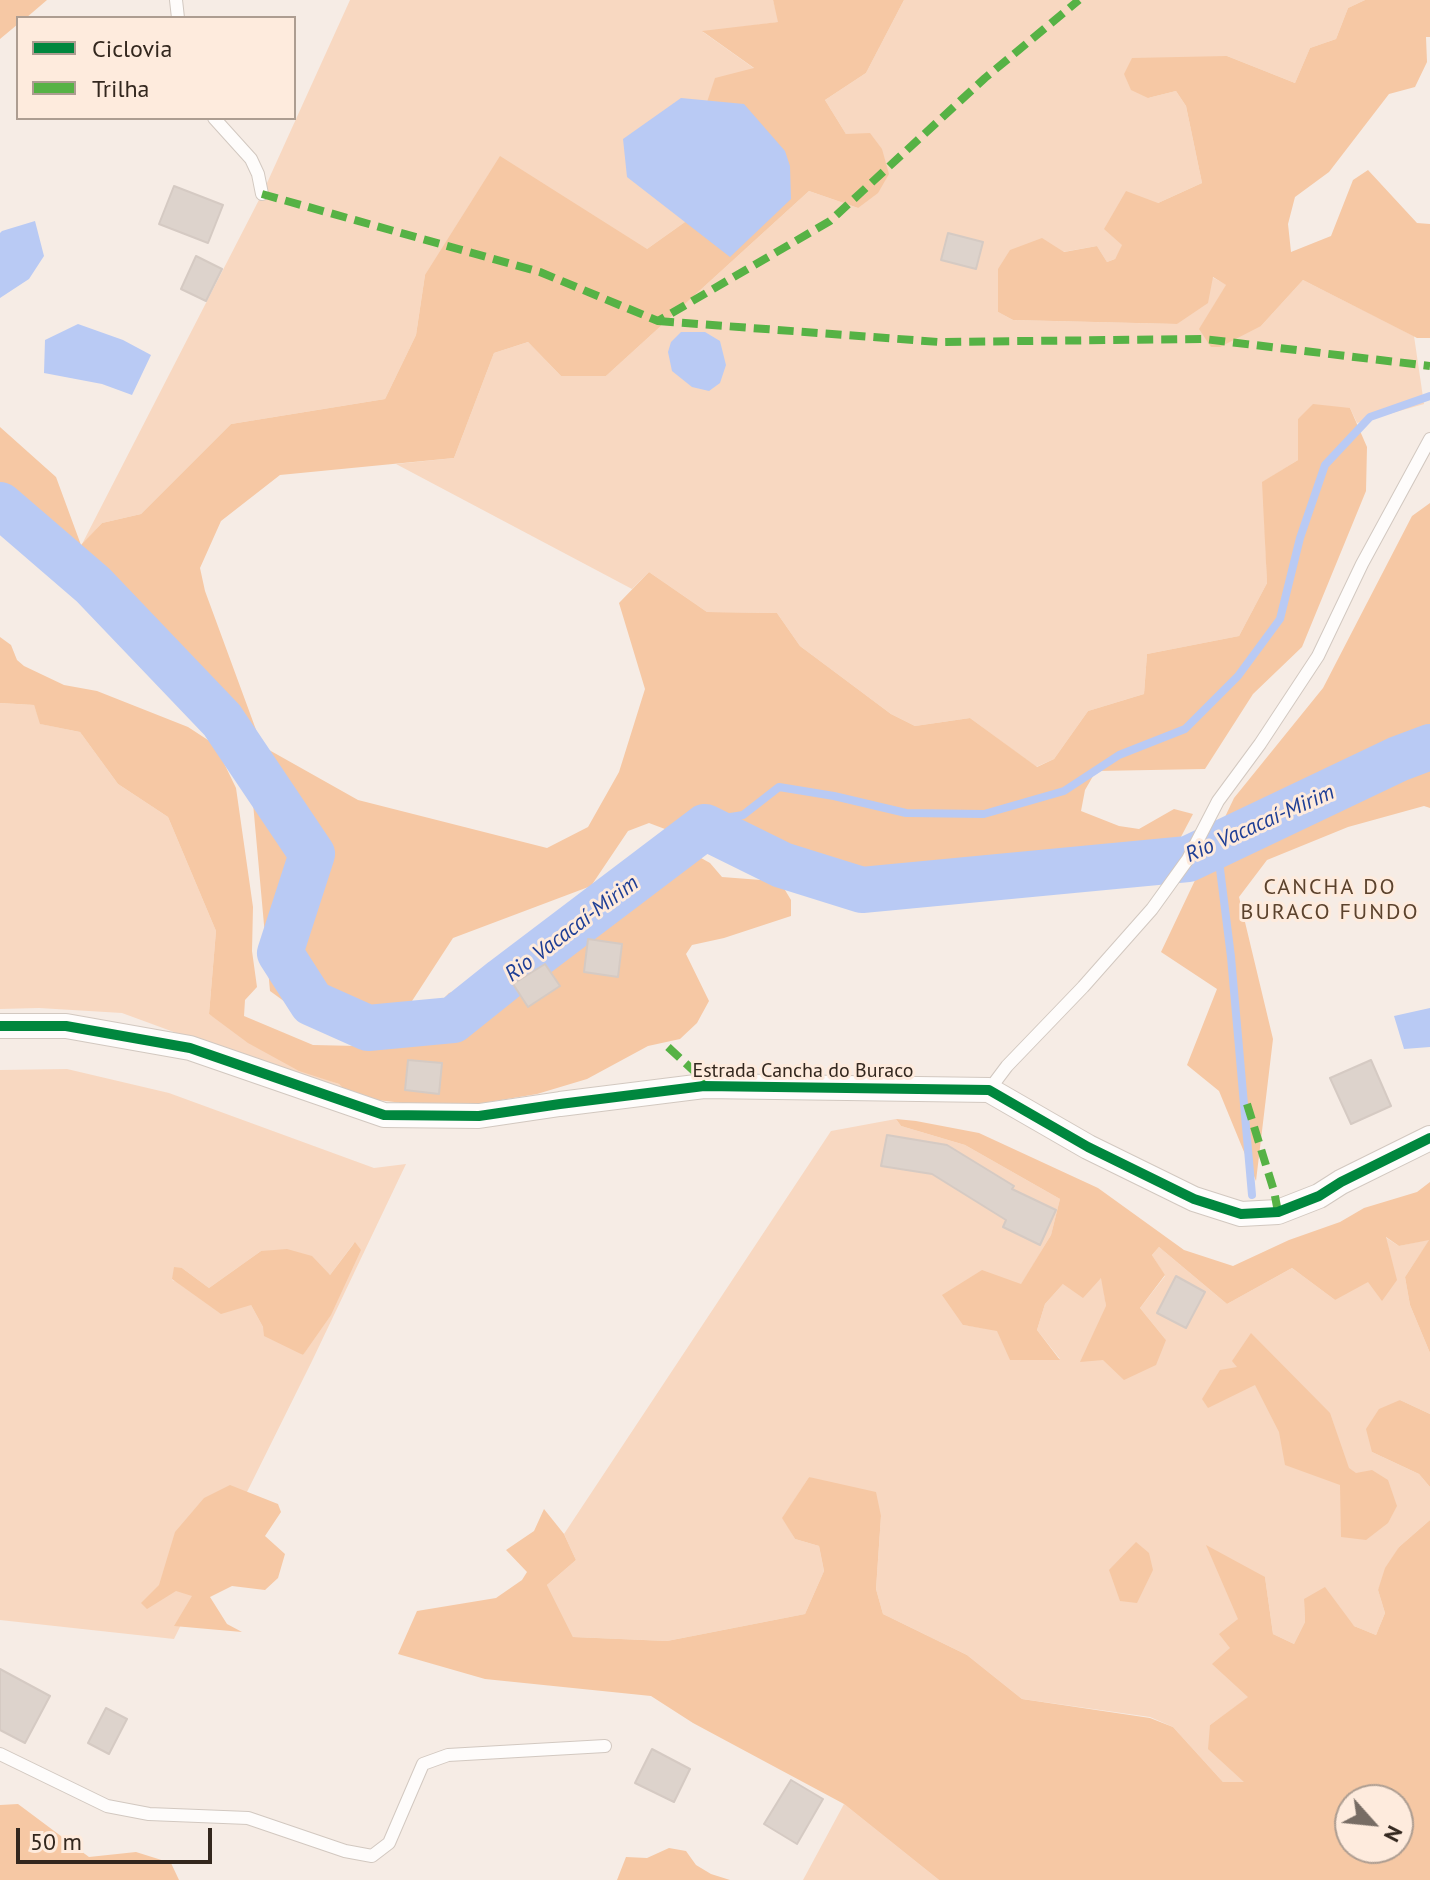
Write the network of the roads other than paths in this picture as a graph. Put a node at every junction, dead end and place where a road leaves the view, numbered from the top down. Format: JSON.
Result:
{"nodes":[{"id":1,"x":216,"y":120,"type":"edge"},
{"id":2,"x":262,"y":194,"type":"dead end"},
{"id":3,"x":1430,"y":439,"type":"edge"},
{"id":4,"x":0,"y":1026,"type":"edge"},
{"id":5,"x":989,"y":1090,"type":"junction"},
{"id":6,"x":1430,"y":1138,"type":"edge"},
{"id":7,"x":605,"y":1746,"type":"dead end"},
{"id":8,"x":0,"y":1754,"type":"edge"}],
"edges":[{"from":1,"to":2,"type":"lane"},
{"from":3,"to":5,"type":"lane"},
{"from":4,"to":5,"type":"street","name":"Estrada Cancha do Buraco"},
{"from":5,"to":6,"type":"street","name":"Estrada Cancha do Buraco"},
{"from":7,"to":8,"type":"lane"}]}
